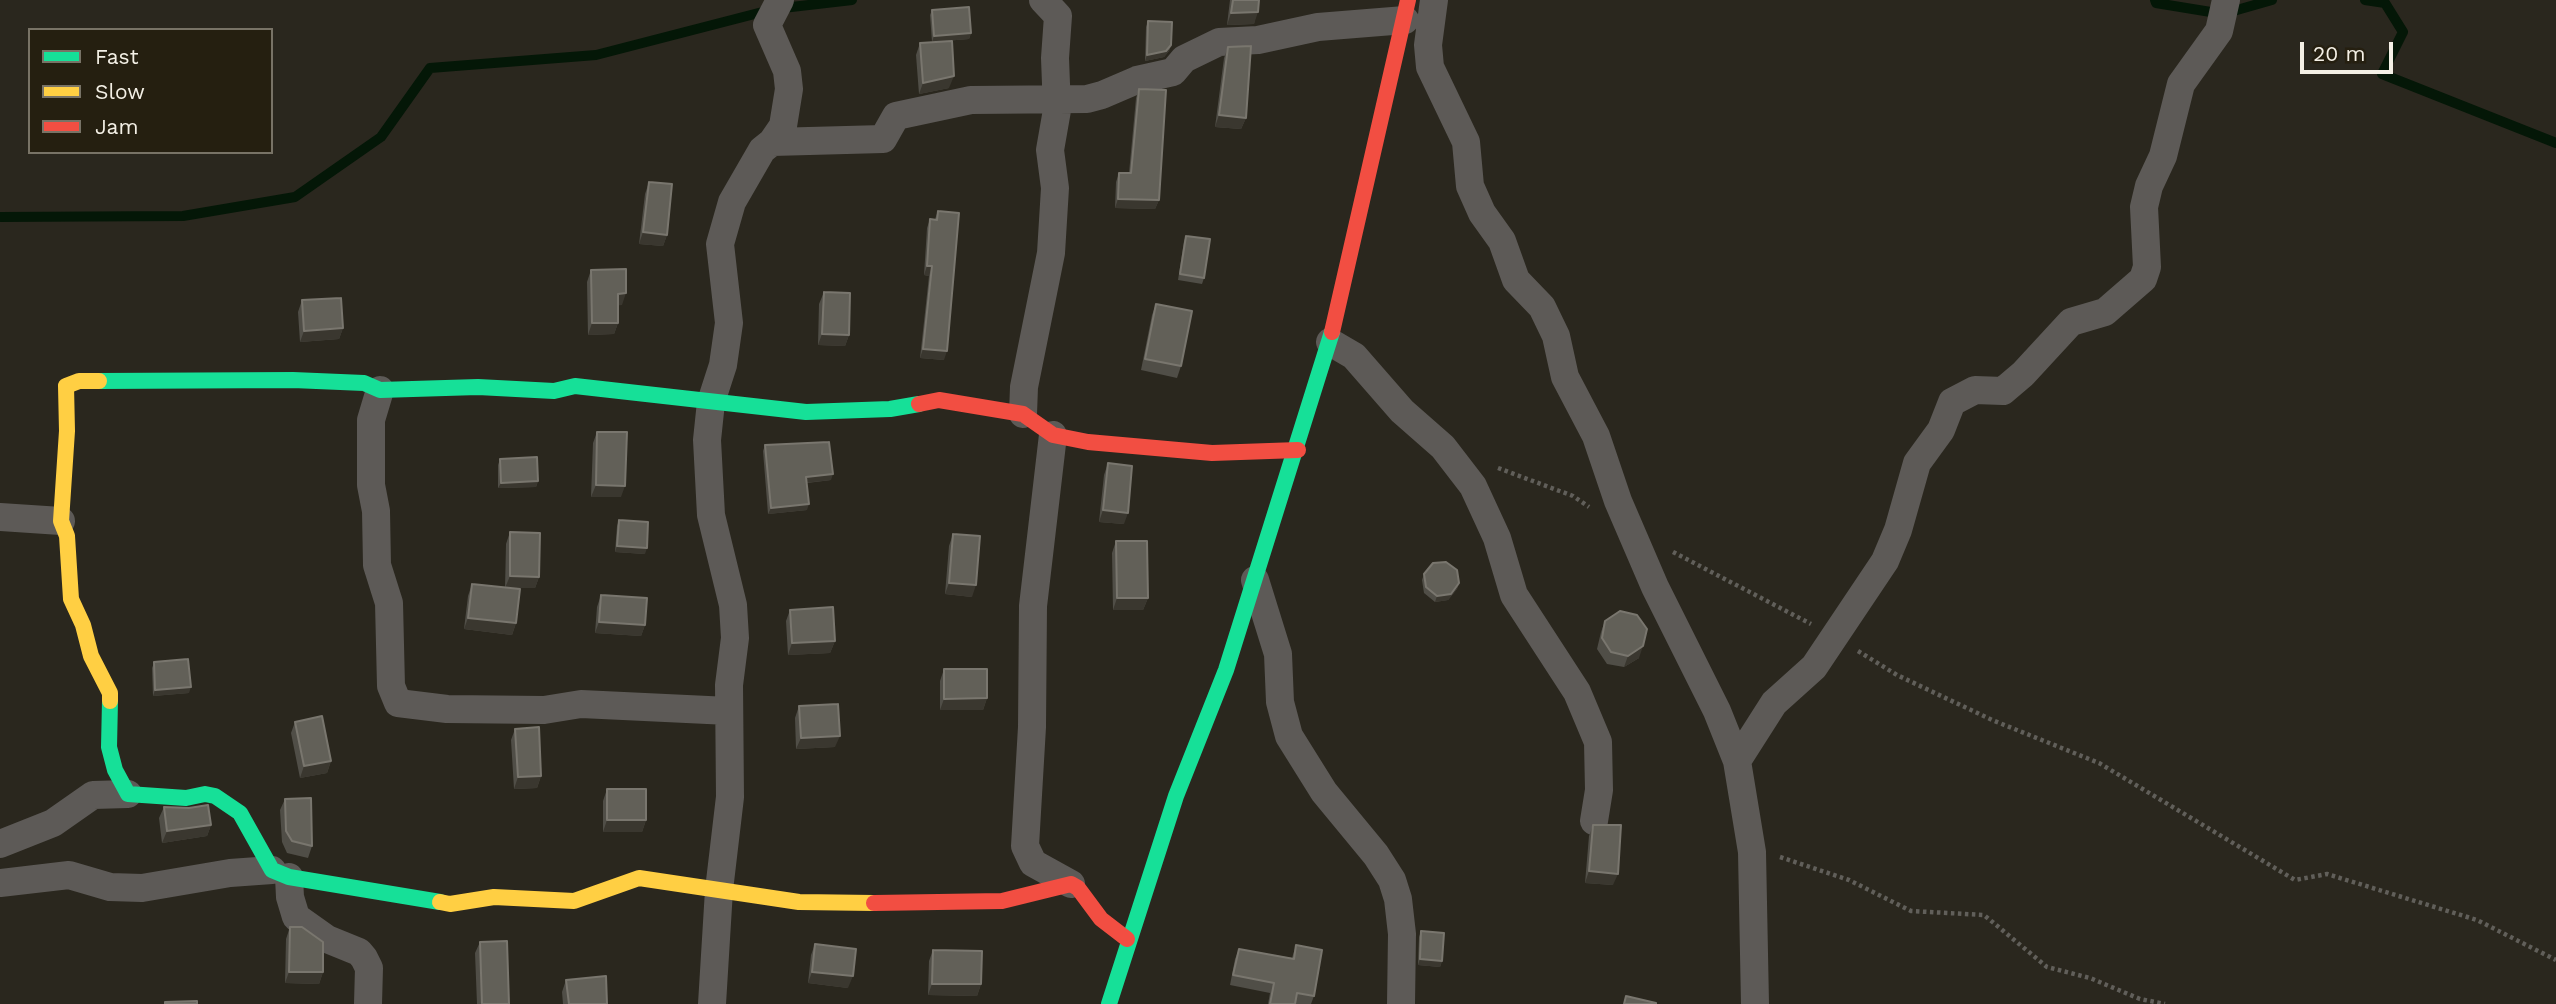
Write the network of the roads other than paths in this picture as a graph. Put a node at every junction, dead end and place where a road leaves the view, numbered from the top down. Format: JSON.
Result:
{"nodes":[{"id":1,"x":779,"y":0,"type":"edge"},
{"id":2,"x":1043,"y":0,"type":"edge"},
{"id":3,"x":1434,"y":0,"type":"edge"},
{"id":4,"x":2226,"y":0,"type":"edge"},
{"id":5,"x":1407,"y":10,"type":"edge"},
{"id":6,"x":1057,"y":100,"type":"junction"},
{"id":7,"x":772,"y":142,"type":"junction"},
{"id":8,"x":1330,"y":342,"type":"junction"},
{"id":9,"x":380,"y":390,"type":"junction"},
{"id":10,"x":711,"y":402,"type":"junction"},
{"id":11,"x":1023,"y":414,"type":"junction"},
{"id":12,"x":1053,"y":435,"type":"junction"},
{"id":13,"x":1298,"y":450,"type":"junction"},
{"id":14,"x":0,"y":517,"type":"edge"},
{"id":15,"x":61,"y":521,"type":"junction"},
{"id":16,"x":1255,"y":580,"type":"junction"},
{"id":17,"x":729,"y":711,"type":"junction"},
{"id":18,"x":1737,"y":761,"type":"junction"},
{"id":19,"x":128,"y":794,"type":"junction"},
{"id":20,"x":1594,"y":821,"type":"dead end"},
{"id":21,"x":0,"y":844,"type":"edge"},
{"id":22,"x":281,"y":873,"type":"junction"},
{"id":23,"x":0,"y":883,"type":"edge"},
{"id":24,"x":1071,"y":884,"type":"junction"},
{"id":25,"x":719,"y":890,"type":"junction"},
{"id":26,"x":1127,"y":939,"type":"junction"},
{"id":27,"x":368,"y":1004,"type":"edge"},
{"id":28,"x":712,"y":1004,"type":"edge"},
{"id":29,"x":1109,"y":1004,"type":"edge"},
{"id":30,"x":1401,"y":1004,"type":"edge"},
{"id":31,"x":1755,"y":1004,"type":"edge"}],
"edges":[{"from":1,"to":7,"type":"street"},
{"from":2,"to":6,"type":"street"},
{"from":3,"to":18,"type":"street"},
{"from":4,"to":18,"type":"street"},
{"from":5,"to":6,"type":"street"},
{"from":5,"to":8,"type":"main road"},
{"from":6,"to":7,"type":"street"},
{"from":6,"to":11,"type":"street"},
{"from":7,"to":10,"type":"street"},
{"from":8,"to":13,"type":"main road"},
{"from":8,"to":20,"type":"street"},
{"from":9,"to":10,"type":"main road"},
{"from":9,"to":15,"type":"main road"},
{"from":9,"to":17,"type":"street"},
{"from":10,"to":11,"type":"main road"},
{"from":10,"to":17,"type":"street"},
{"from":11,"to":12,"type":"main road"},
{"from":12,"to":13,"type":"main road"},
{"from":12,"to":24,"type":"street"},
{"from":13,"to":16,"type":"main road"},
{"from":14,"to":15,"type":"street"},
{"from":15,"to":19,"type":"main road"},
{"from":16,"to":26,"type":"main road"},
{"from":16,"to":30,"type":"street"},
{"from":17,"to":25,"type":"street"},
{"from":18,"to":31,"type":"street"},
{"from":19,"to":21,"type":"street"},
{"from":19,"to":22,"type":"main road"},
{"from":22,"to":23,"type":"street"},
{"from":22,"to":25,"type":"main road"},
{"from":22,"to":27,"type":"street"},
{"from":24,"to":25,"type":"main road"},
{"from":24,"to":26,"type":"main road"},
{"from":25,"to":28,"type":"street"},
{"from":26,"to":29,"type":"main road"}]}
